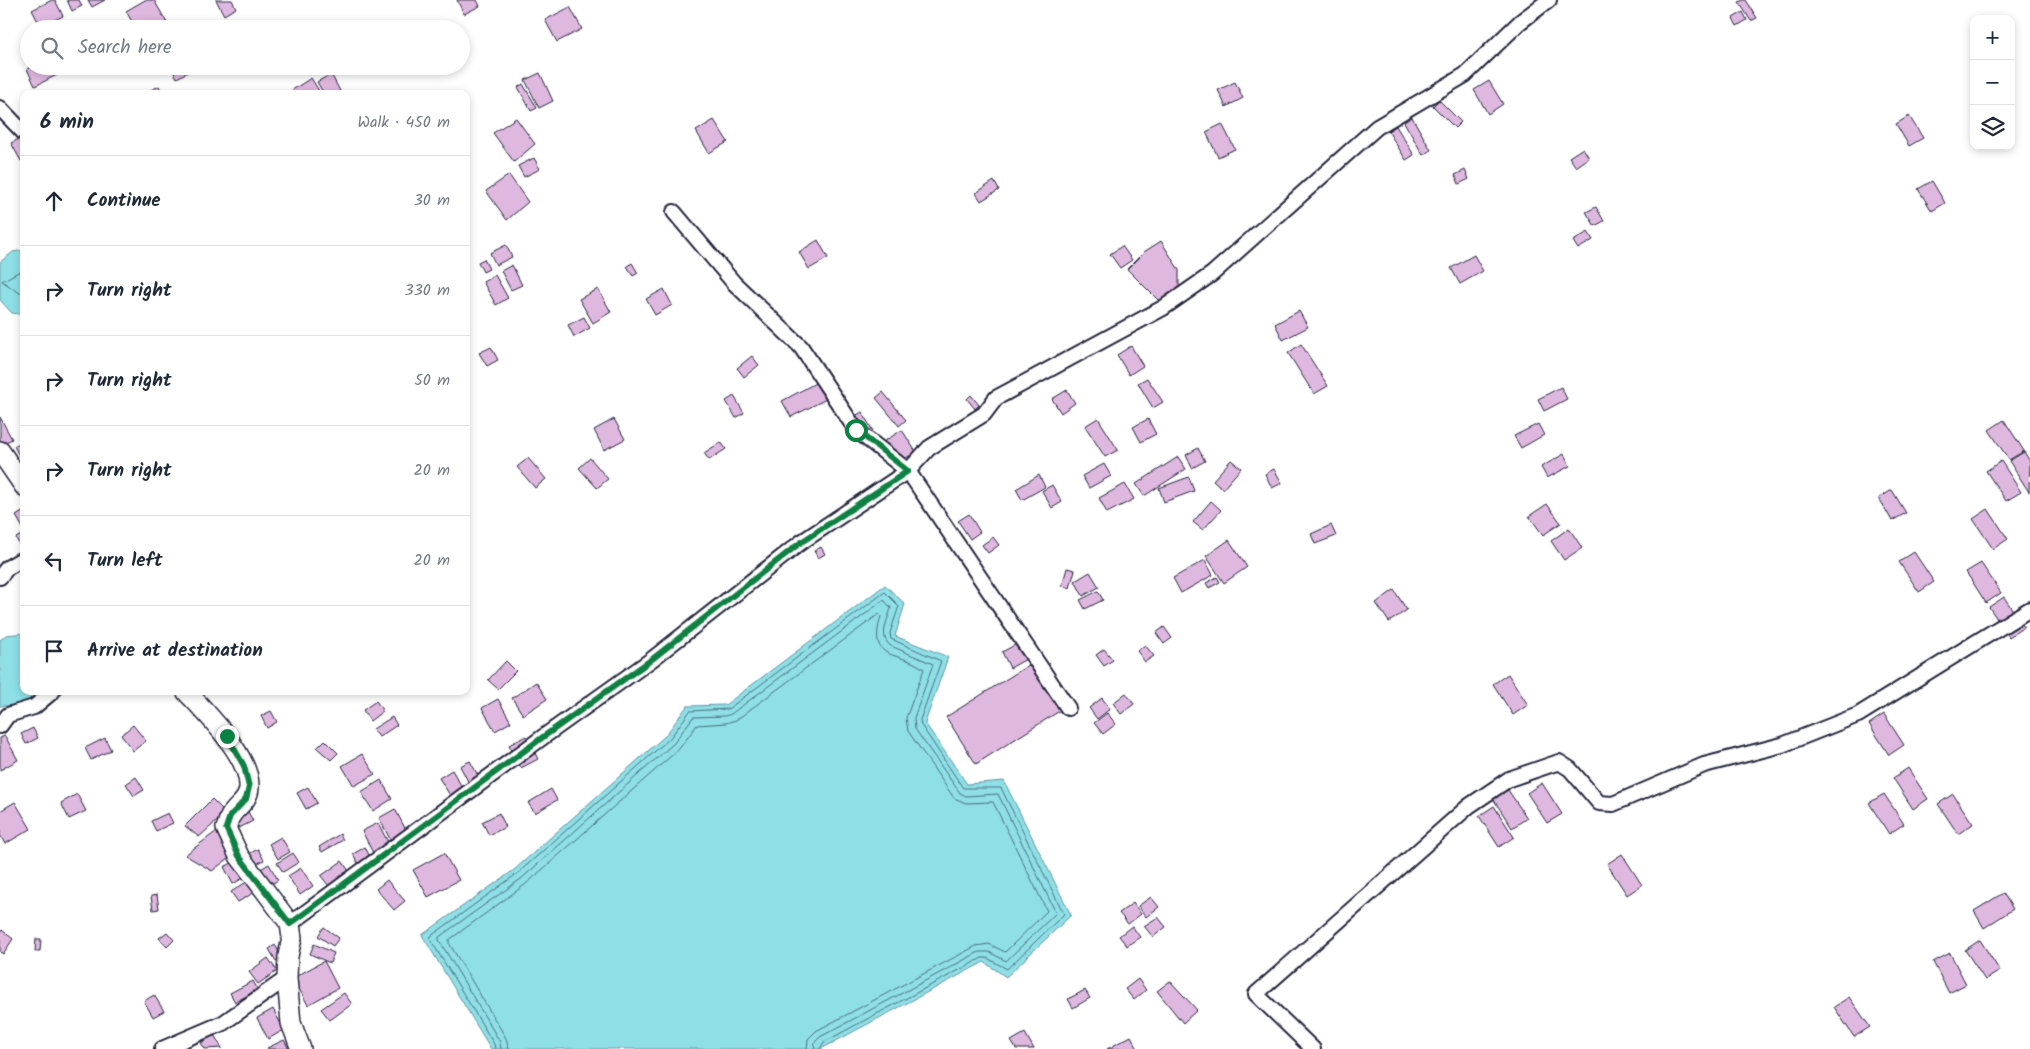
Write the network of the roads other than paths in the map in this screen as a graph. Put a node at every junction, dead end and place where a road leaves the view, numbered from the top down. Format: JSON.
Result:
{"nodes":[{"id":1,"x":1548,"y":0,"type":"edge"},
{"id":2,"x":0,"y":108,"type":"edge"},
{"id":3,"x":20,"y":129,"type":"edge"},
{"id":4,"x":674,"y":212,"type":"dead end"},
{"id":5,"x":0,"y":451,"type":"edge"},
{"id":6,"x":908,"y":471,"type":"junction"},
{"id":7,"x":20,"y":480,"type":"edge"},
{"id":8,"x":20,"y":560,"type":"edge"},
{"id":9,"x":0,"y":576,"type":"edge"},
{"id":10,"x":2030,"y":609,"type":"edge"},
{"id":11,"x":48,"y":695,"type":"edge"},
{"id":12,"x":190,"y":695,"type":"edge"},
{"id":13,"x":1068,"y":708,"type":"dead end"},
{"id":14,"x":0,"y":726,"type":"edge"},
{"id":15,"x":290,"y":924,"type":"junction"},
{"id":16,"x":287,"y":978,"type":"junction"},
{"id":17,"x":162,"y":1049,"type":"edge"},
{"id":18,"x":301,"y":1049,"type":"edge"},
{"id":19,"x":1313,"y":1049,"type":"edge"}],
"edges":[{"from":1,"to":6,"type":"street"},
{"from":2,"to":3,"type":"street"},
{"from":4,"to":6,"type":"street"},
{"from":5,"to":7,"type":"street"},
{"from":6,"to":13,"type":"street"},
{"from":6,"to":15,"type":"street"},
{"from":8,"to":9,"type":"street"},
{"from":10,"to":19,"type":"street"},
{"from":11,"to":14,"type":"street"},
{"from":12,"to":15,"type":"street"},
{"from":15,"to":16,"type":"street"},
{"from":16,"to":17,"type":"street"},
{"from":16,"to":18,"type":"street"}]}
